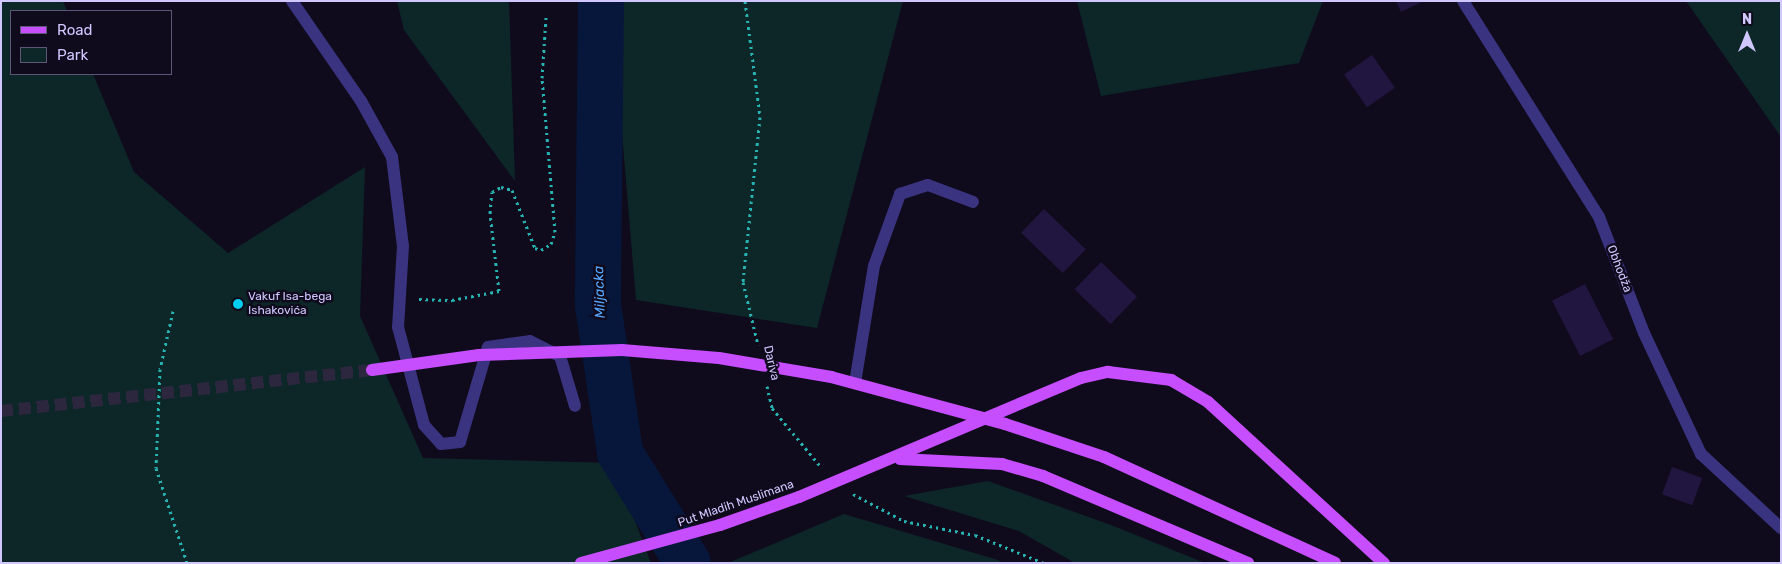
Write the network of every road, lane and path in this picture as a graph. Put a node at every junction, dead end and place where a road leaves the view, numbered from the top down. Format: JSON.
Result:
{"nodes":[{"id":1,"x":292,"y":1,"type":"edge"},
{"id":2,"x":746,"y":1,"type":"edge"},
{"id":3,"x":1463,"y":1,"type":"edge"},
{"id":4,"x":546,"y":17,"type":"dead end"},
{"id":5,"x":974,"y":202,"type":"dead end"},
{"id":6,"x":398,"y":297,"type":"junction"},
{"id":7,"x":173,"y":311,"type":"dead end"},
{"id":8,"x":759,"y":350,"type":"dead end"},
{"id":9,"x":408,"y":365,"type":"junction"},
{"id":10,"x":372,"y":370,"type":"tunnel mouth"},
{"id":11,"x":765,"y":378,"type":"dead end"},
{"id":12,"x":855,"y":383,"type":"junction"},
{"id":13,"x":575,"y":406,"type":"dead end"},
{"id":14,"x":895,"y":458,"type":"junction"},
{"id":15,"x":825,"y":471,"type":"dead end"},
{"id":16,"x":845,"y":490,"type":"dead end"},
{"id":17,"x":1781,"y":528,"type":"edge"},
{"id":18,"x":187,"y":563,"type":"edge"},
{"id":19,"x":581,"y":563,"type":"edge"},
{"id":20,"x":1044,"y":563,"type":"edge"},
{"id":21,"x":1248,"y":563,"type":"edge"},
{"id":22,"x":1335,"y":563,"type":"edge"},
{"id":23,"x":1384,"y":563,"type":"edge"}],
"edges":[{"from":1,"to":6,"type":"street"},
{"from":2,"to":8,"type":"path","name":"Dariva"},
{"from":3,"to":17,"type":"street","name":"Obhodža"},
{"from":4,"to":6,"type":"path"},
{"from":5,"to":12,"type":"street"},
{"from":6,"to":9,"type":"street"},
{"from":7,"to":18,"type":"path"},
{"from":9,"to":10,"type":"main road"},
{"from":9,"to":12,"type":"main road"},
{"from":9,"to":13,"type":"street"},
{"from":11,"to":15,"type":"path","name":"Dariva"},
{"from":12,"to":22,"type":"main road"},
{"from":14,"to":19,"type":"main road","name":"Put Mladih Muslimana"},
{"from":14,"to":21,"type":"main road"},
{"from":14,"to":23,"type":"main road","name":"Put Mladih Muslimana"},
{"from":16,"to":20,"type":"path"}]}
